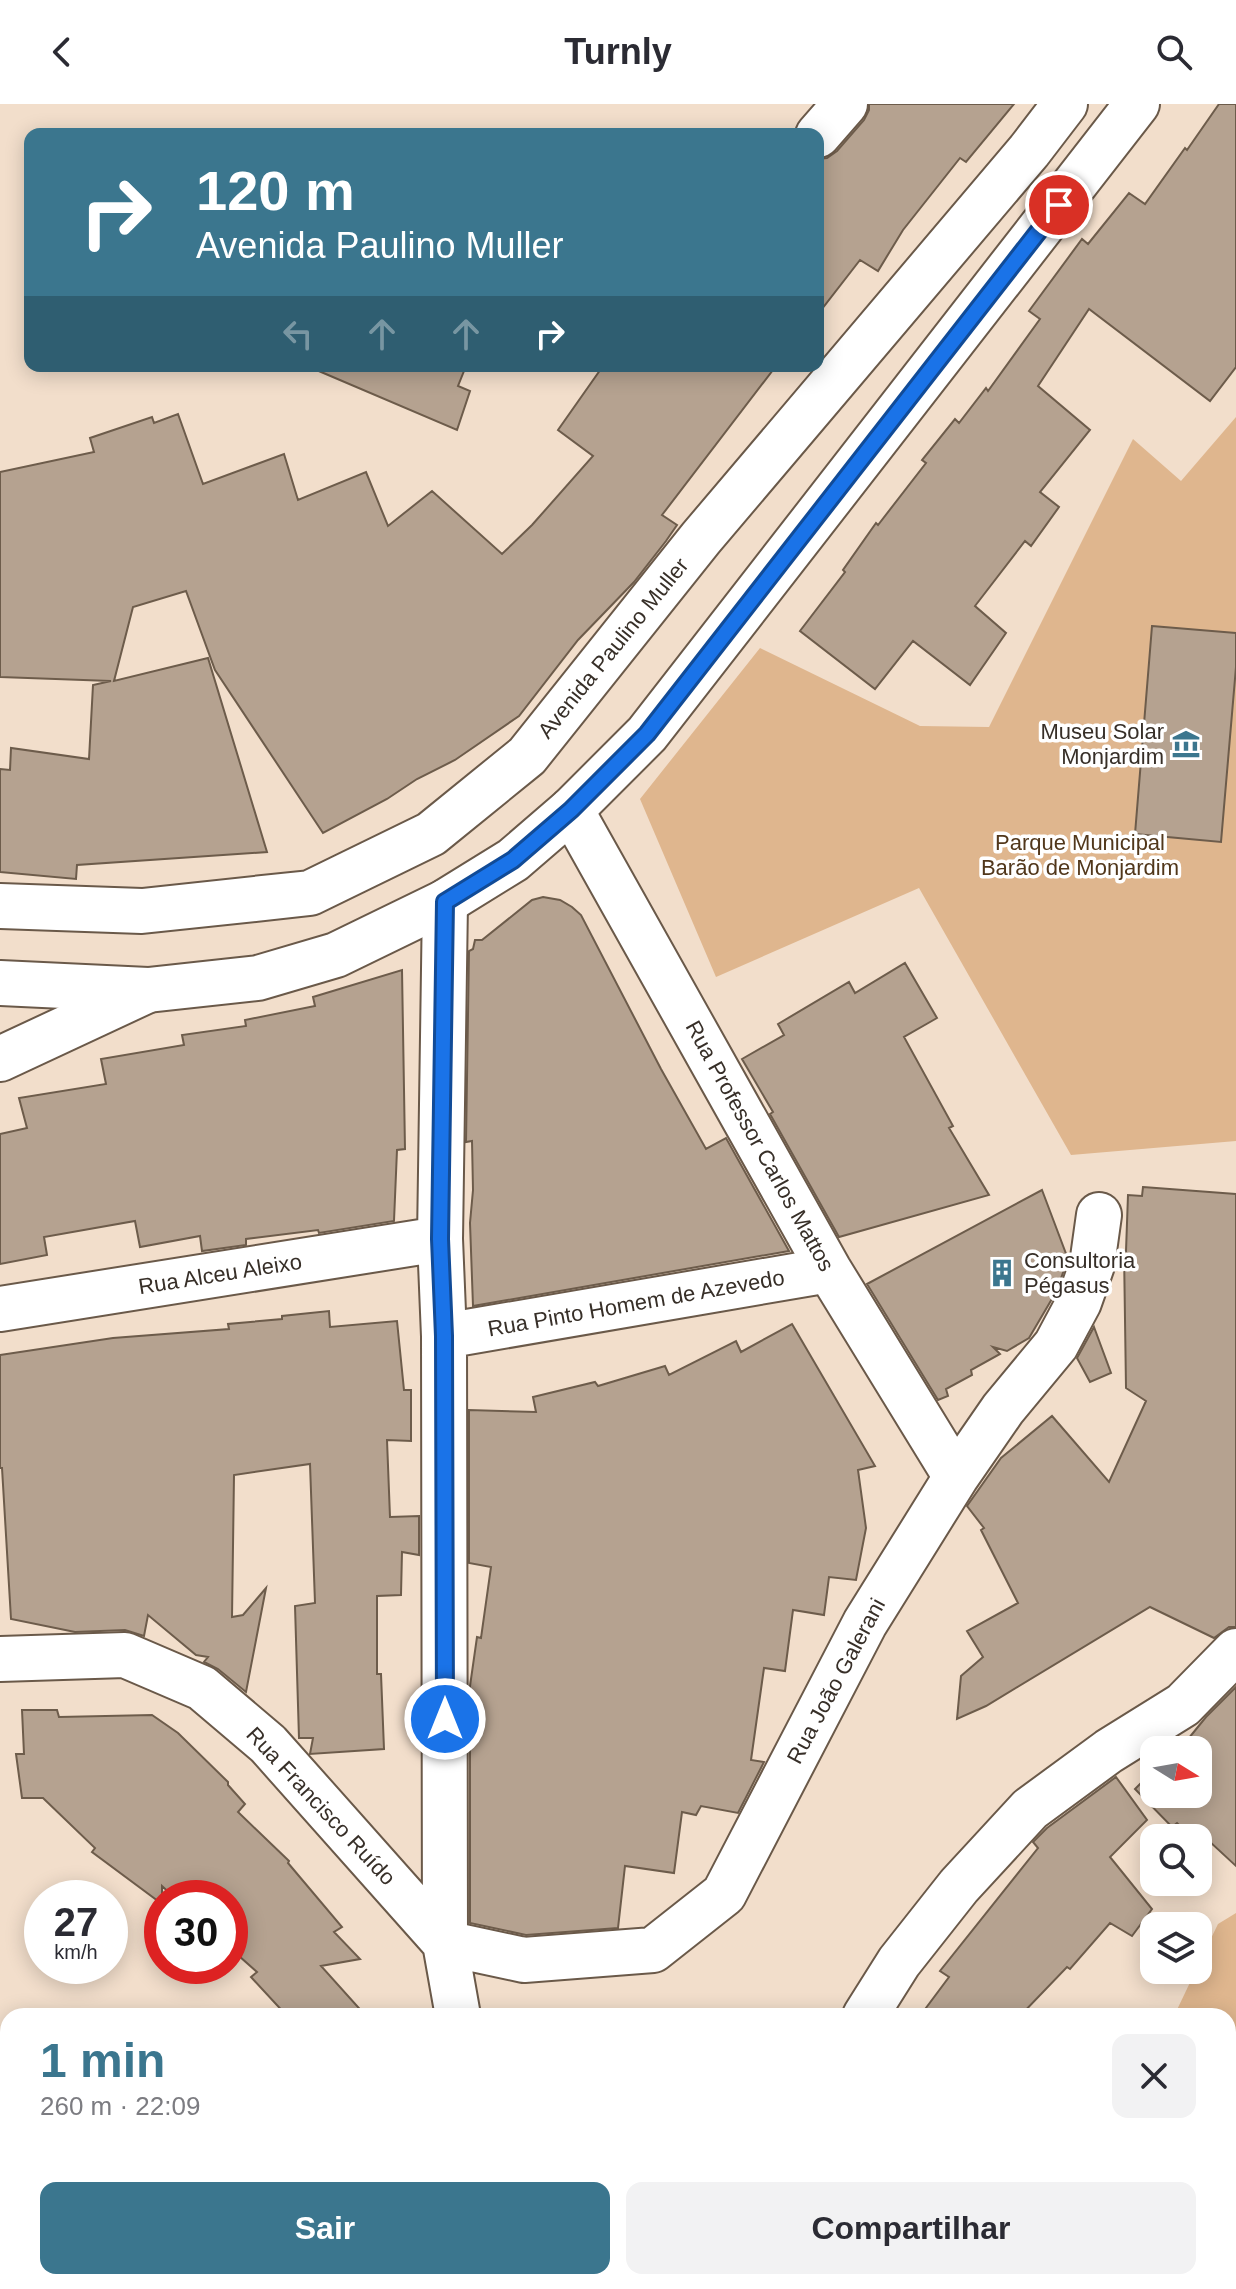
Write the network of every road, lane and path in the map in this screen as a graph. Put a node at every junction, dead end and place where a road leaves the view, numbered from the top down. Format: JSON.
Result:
{"nodes":[{"id":1,"x":845,"y":104,"type":"edge"},
{"id":2,"x":1065,"y":104,"type":"edge"},
{"id":3,"x":1137,"y":104,"type":"edge"},
{"id":4,"x":824,"y":128,"type":"edge"},
{"id":5,"x":571,"y":810,"type":"junction"},
{"id":6,"x":445,"y":902,"type":"junction"},
{"id":7,"x":0,"y":906,"type":"edge"},
{"id":8,"x":0,"y":983,"type":"edge"},
{"id":9,"x":148,"y":990,"type":"junction"},
{"id":10,"x":0,"y":1059,"type":"edge"},
{"id":11,"x":1099,"y":1215,"type":"dead end"},
{"id":12,"x":440,"y":1239,"type":"junction"},
{"id":13,"x":829,"y":1270,"type":"junction"},
{"id":14,"x":0,"y":1309,"type":"edge"},
{"id":15,"x":444,"y":1336,"type":"junction"},
{"id":16,"x":956,"y":1477,"type":"junction"},
{"id":17,"x":1236,"y":1651,"type":"edge"},
{"id":18,"x":0,"y":1659,"type":"edge"},
{"id":19,"x":445,"y":1943,"type":"junction"},
{"id":20,"x":457,"y":2008,"type":"edge"},
{"id":21,"x":870,"y":2008,"type":"edge"}],
"edges":[{"from":1,"to":4,"type":"street"},
{"from":2,"to":7,"type":"street","name":"Avenida Paulino Muller"},
{"from":3,"to":5,"type":"street"},
{"from":5,"to":6,"type":"street"},
{"from":5,"to":13,"type":"street","name":"Rua Professor Carlos Mattos"},
{"from":6,"to":9,"type":"street"},
{"from":6,"to":12,"type":"street"},
{"from":8,"to":9,"type":"street"},
{"from":9,"to":10,"type":"street"},
{"from":11,"to":16,"type":"street","name":"Rua João Galerani"},
{"from":12,"to":14,"type":"street","name":"Rua Alceu Aleixo"},
{"from":12,"to":15,"type":"street"},
{"from":13,"to":15,"type":"street","name":"Rua Pinto Homem de Azevedo"},
{"from":13,"to":16,"type":"street","name":"Rua Professor Carlos Mattos"},
{"from":15,"to":19,"type":"street"},
{"from":16,"to":19,"type":"street","name":"Rua João Galerani"},
{"from":17,"to":21,"type":"street"},
{"from":18,"to":19,"type":"street","name":"Rua Francisco Ruído"},
{"from":19,"to":20,"type":"street"}]}
